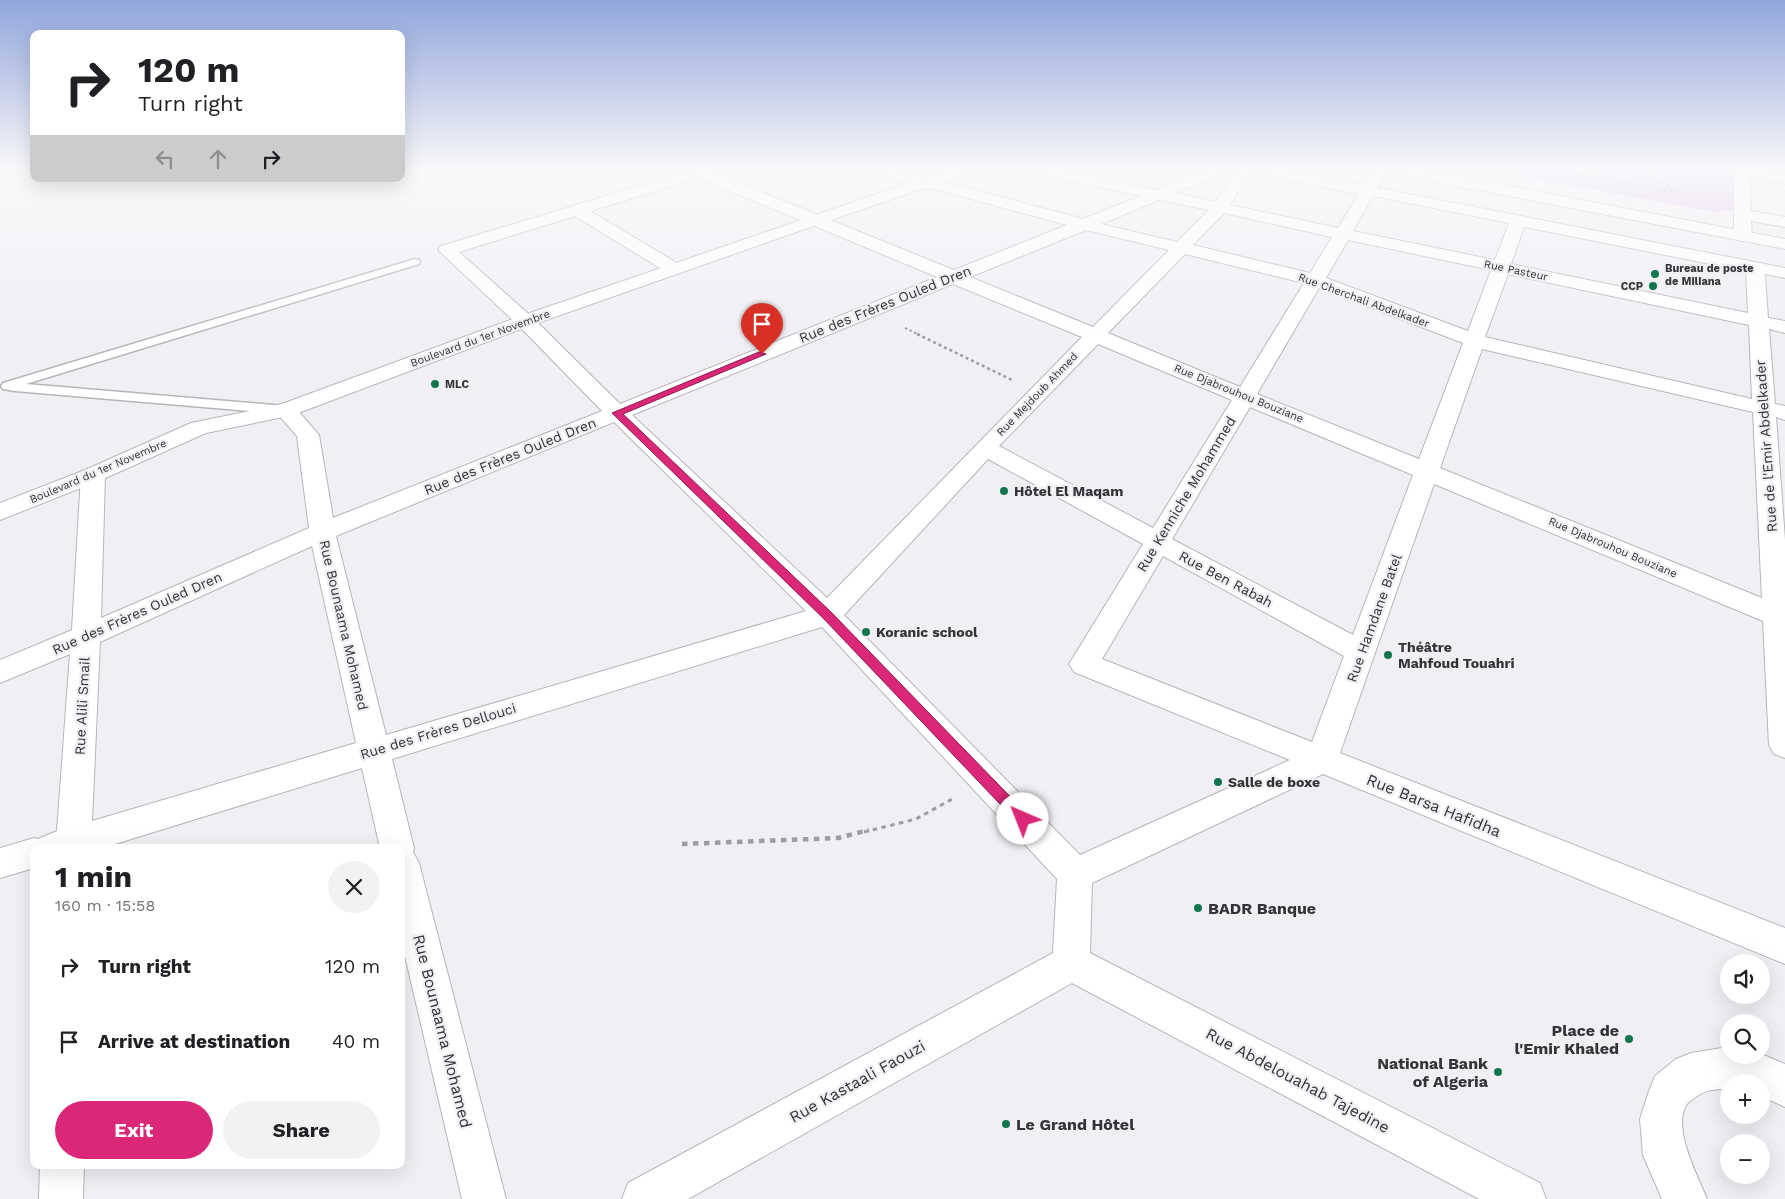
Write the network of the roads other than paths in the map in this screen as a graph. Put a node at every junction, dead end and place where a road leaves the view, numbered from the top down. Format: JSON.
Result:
{"nodes":[{"id":1,"x":528,"y":226,"type":"edge"},
{"id":2,"x":603,"y":226,"type":"edge"},
{"id":3,"x":796,"y":226,"type":"edge"},
{"id":4,"x":833,"y":226,"type":"edge"},
{"id":5,"x":1077,"y":226,"type":"edge"},
{"id":6,"x":1090,"y":226,"type":"edge"},
{"id":7,"x":1202,"y":226,"type":"edge"},
{"id":8,"x":1305,"y":226,"type":"edge"},
{"id":9,"x":1348,"y":226,"type":"edge"},
{"id":10,"x":1516,"y":226,"type":"edge"},
{"id":11,"x":1543,"y":226,"type":"edge"},
{"id":12,"x":1692,"y":226,"type":"edge"},
{"id":13,"x":1743,"y":226,"type":"edge"},
{"id":14,"x":1718,"y":231,"type":"junction"},
{"id":15,"x":1343,"y":234,"type":"junction"},
{"id":16,"x":1743,"y":236,"type":"junction"},
{"id":17,"x":1779,"y":243,"type":"edge"},
{"id":18,"x":1180,"y":247,"type":"junction"},
{"id":19,"x":1721,"y":261,"type":"junction"},
{"id":20,"x":415,"y":262,"type":"dead end"},
{"id":21,"x":1501,"y":267,"type":"junction"},
{"id":22,"x":1755,"y":267,"type":"junction"},
{"id":23,"x":674,"y":269,"type":"junction"},
{"id":24,"x":1781,"y":272,"type":"edge"},
{"id":25,"x":952,"y":276,"type":"junction"},
{"id":26,"x":1315,"y":280,"type":"junction"},
{"id":27,"x":525,"y":321,"type":"junction"},
{"id":28,"x":1758,"y":322,"type":"junction"},
{"id":29,"x":1785,"y":328,"type":"edge"},
{"id":30,"x":1094,"y":336,"type":"junction"},
{"id":31,"x":1475,"y":341,"type":"junction"},
{"id":32,"x":3,"y":386,"type":"edge"},
{"id":33,"x":1246,"y":395,"type":"junction"},
{"id":34,"x":285,"y":410,"type":"junction"},
{"id":35,"x":1774,"y":410,"type":"edge"},
{"id":36,"x":617,"y":413,"type":"junction"},
{"id":37,"x":985,"y":448,"type":"junction"},
{"id":38,"x":1428,"y":470,"type":"junction"},
{"id":39,"x":93,"y":475,"type":"junction"},
{"id":40,"x":0,"y":512,"type":"edge"},
{"id":41,"x":322,"y":532,"type":"junction"},
{"id":42,"x":1157,"y":542,"type":"junction"},
{"id":43,"x":827,"y":615,"type":"junction"},
{"id":44,"x":1781,"y":616,"type":"edge"},
{"id":45,"x":86,"y":636,"type":"junction"},
{"id":46,"x":1361,"y":652,"type":"junction"},
{"id":47,"x":1084,"y":664,"type":"joint"},
{"id":48,"x":0,"y":672,"type":"edge"},
{"id":49,"x":1785,"y":744,"type":"edge"},
{"id":50,"x":374,"y":750,"type":"junction"},
{"id":51,"x":1321,"y":760,"type":"junction"},
{"id":52,"x":66,"y":844,"type":"edge"},
{"id":53,"x":69,"y":844,"type":"edge"},
{"id":54,"x":397,"y":844,"type":"edge"},
{"id":55,"x":30,"y":853,"type":"edge"},
{"id":56,"x":0,"y":863,"type":"edge"},
{"id":57,"x":1075,"y":874,"type":"junction"},
{"id":58,"x":405,"y":879,"type":"edge"},
{"id":59,"x":1785,"y":946,"type":"edge"},
{"id":60,"x":1071,"y":963,"type":"junction"},
{"id":61,"x":1785,"y":1086,"type":"edge"},
{"id":62,"x":62,"y":1169,"type":"edge"},
{"id":63,"x":60,"y":1199,"type":"edge"},
{"id":64,"x":484,"y":1199,"type":"edge"},
{"id":65,"x":644,"y":1199,"type":"edge"},
{"id":66,"x":1524,"y":1199,"type":"edge"},
{"id":67,"x":1685,"y":1199,"type":"edge"}],
"edges":[{"from":1,"to":27,"type":"street"},
{"from":2,"to":23,"type":"street"},
{"from":3,"to":23,"type":"street","name":"Boulevard du 1er Novembre"},
{"from":4,"to":25,"type":"street","name":"Rue Djabrouhou Bouziane"},
{"from":5,"to":25,"type":"street","name":"Rue des Frères Ouled Dren"},
{"from":6,"to":18,"type":"street","name":"Rue Cherchali Abdelkader"},
{"from":7,"to":18,"type":"street","name":"Rue Mejdoub Ahmed"},
{"from":8,"to":15,"type":"street","name":"Rue Pasteur"},
{"from":9,"to":15,"type":"street","name":"Rue Kenniche Mohammed"},
{"from":10,"to":21,"type":"street","name":"Rue Hamdane Batel"},
{"from":11,"to":19,"type":"street"},
{"from":12,"to":14,"type":"street"},
{"from":13,"to":16,"type":"street"},
{"from":14,"to":16,"type":"street"},
{"from":14,"to":19,"type":"street"},
{"from":15,"to":21,"type":"street","name":"Rue Pasteur"},
{"from":15,"to":26,"type":"street","name":"Rue Kenniche Mohammed"},
{"from":16,"to":17,"type":"street"},
{"from":17,"to":24,"type":"street"},
{"from":18,"to":26,"type":"street","name":"Rue Cherchali Abdelkader"},
{"from":18,"to":30,"type":"street","name":"Rue Mejdoub Ahmed"},
{"from":19,"to":22,"type":"street"},
{"from":20,"to":32,"type":"lane"},
{"from":21,"to":28,"type":"street","name":"Rue Pasteur"},
{"from":21,"to":31,"type":"street","name":"Rue Hamdane Batel"},
{"from":22,"to":24,"type":"street"},
{"from":22,"to":28,"type":"street","name":"Rue de l'Emir Abdelkader"},
{"from":23,"to":27,"type":"street","name":"Boulevard du 1er Novembre"},
{"from":25,"to":30,"type":"street","name":"Rue Djabrouhou Bouziane"},
{"from":25,"to":36,"type":"street","name":"Rue des Frères Ouled Dren"},
{"from":26,"to":31,"type":"street","name":"Rue Cherchali Abdelkader"},
{"from":26,"to":33,"type":"street","name":"Rue Kenniche Mohammed"},
{"from":27,"to":34,"type":"street","name":"Boulevard du 1er Novembre"},
{"from":27,"to":36,"type":"street"},
{"from":28,"to":29,"type":"street","name":"Rue Pasteur"},
{"from":28,"to":35,"type":"street","name":"Rue de l'Emir Abdelkader"},
{"from":30,"to":33,"type":"street","name":"Rue Djabrouhou Bouziane"},
{"from":30,"to":37,"type":"street","name":"Rue Mejdoub Ahmed"},
{"from":31,"to":35,"type":"street","name":"Rue Cherchali Abdelkader"},
{"from":31,"to":38,"type":"street","name":"Rue Hamdane Batel"},
{"from":32,"to":34,"type":"lane"},
{"from":33,"to":38,"type":"street","name":"Rue Djabrouhou Bouziane"},
{"from":33,"to":42,"type":"street","name":"Rue Kenniche Mohammed"},
{"from":34,"to":39,"type":"street","name":"Boulevard du 1er Novembre"},
{"from":34,"to":41,"type":"street","name":"Rue Bounaama Mohamed"},
{"from":35,"to":44,"type":"street","name":"Rue de l'Emir Abdelkader"},
{"from":36,"to":41,"type":"street","name":"Rue des Frères Ouled Dren"},
{"from":36,"to":43,"type":"street"},
{"from":37,"to":42,"type":"street","name":"Rue Ben Rabah"},
{"from":37,"to":43,"type":"street","name":"Rue Mejdoub Ahmed"},
{"from":38,"to":44,"type":"street","name":"Rue Djabrouhou Bouziane"},
{"from":38,"to":46,"type":"street","name":"Rue Hamdane Batel"},
{"from":39,"to":40,"type":"street","name":"Boulevard du 1er Novembre"},
{"from":39,"to":45,"type":"street","name":"Rue Alili Smail"},
{"from":41,"to":45,"type":"street","name":"Rue des Frères Ouled Dren"},
{"from":41,"to":50,"type":"street","name":"Rue Bounaama Mohamed"},
{"from":42,"to":46,"type":"street","name":"Rue Ben Rabah"},
{"from":42,"to":47,"type":"street","name":"Rue Kenniche Mohammed"},
{"from":43,"to":50,"type":"street","name":"Rue des Frères Dellouci"},
{"from":43,"to":57,"type":"street"},
{"from":44,"to":49,"type":"street","name":"Rue de l'Emir Abdelkader"},
{"from":45,"to":48,"type":"street","name":"Rue des Frères Ouled Dren"},
{"from":45,"to":52,"type":"street","name":"Rue Alili Smail"},
{"from":46,"to":51,"type":"street","name":"Rue Hamdane Batel"},
{"from":47,"to":51,"type":"street","name":"Rue Barsa Hafidha"},
{"from":50,"to":53,"type":"street","name":"Rue des Frères Dellouci"},
{"from":50,"to":54,"type":"street","name":"Rue Bounaama Mohamed"},
{"from":51,"to":57,"type":"street"},
{"from":51,"to":59,"type":"street","name":"Rue Barsa Hafidha"},
{"from":55,"to":56,"type":"street"},
{"from":57,"to":60,"type":"street"},
{"from":58,"to":64,"type":"street","name":"Rue Bounaama Mohamed"},
{"from":60,"to":65,"type":"street","name":"Rue Kastaali Faouzi"},
{"from":60,"to":66,"type":"street","name":"Rue Abdelouahab Tajedine"},
{"from":61,"to":67,"type":"street"},
{"from":62,"to":63,"type":"street"}]}
